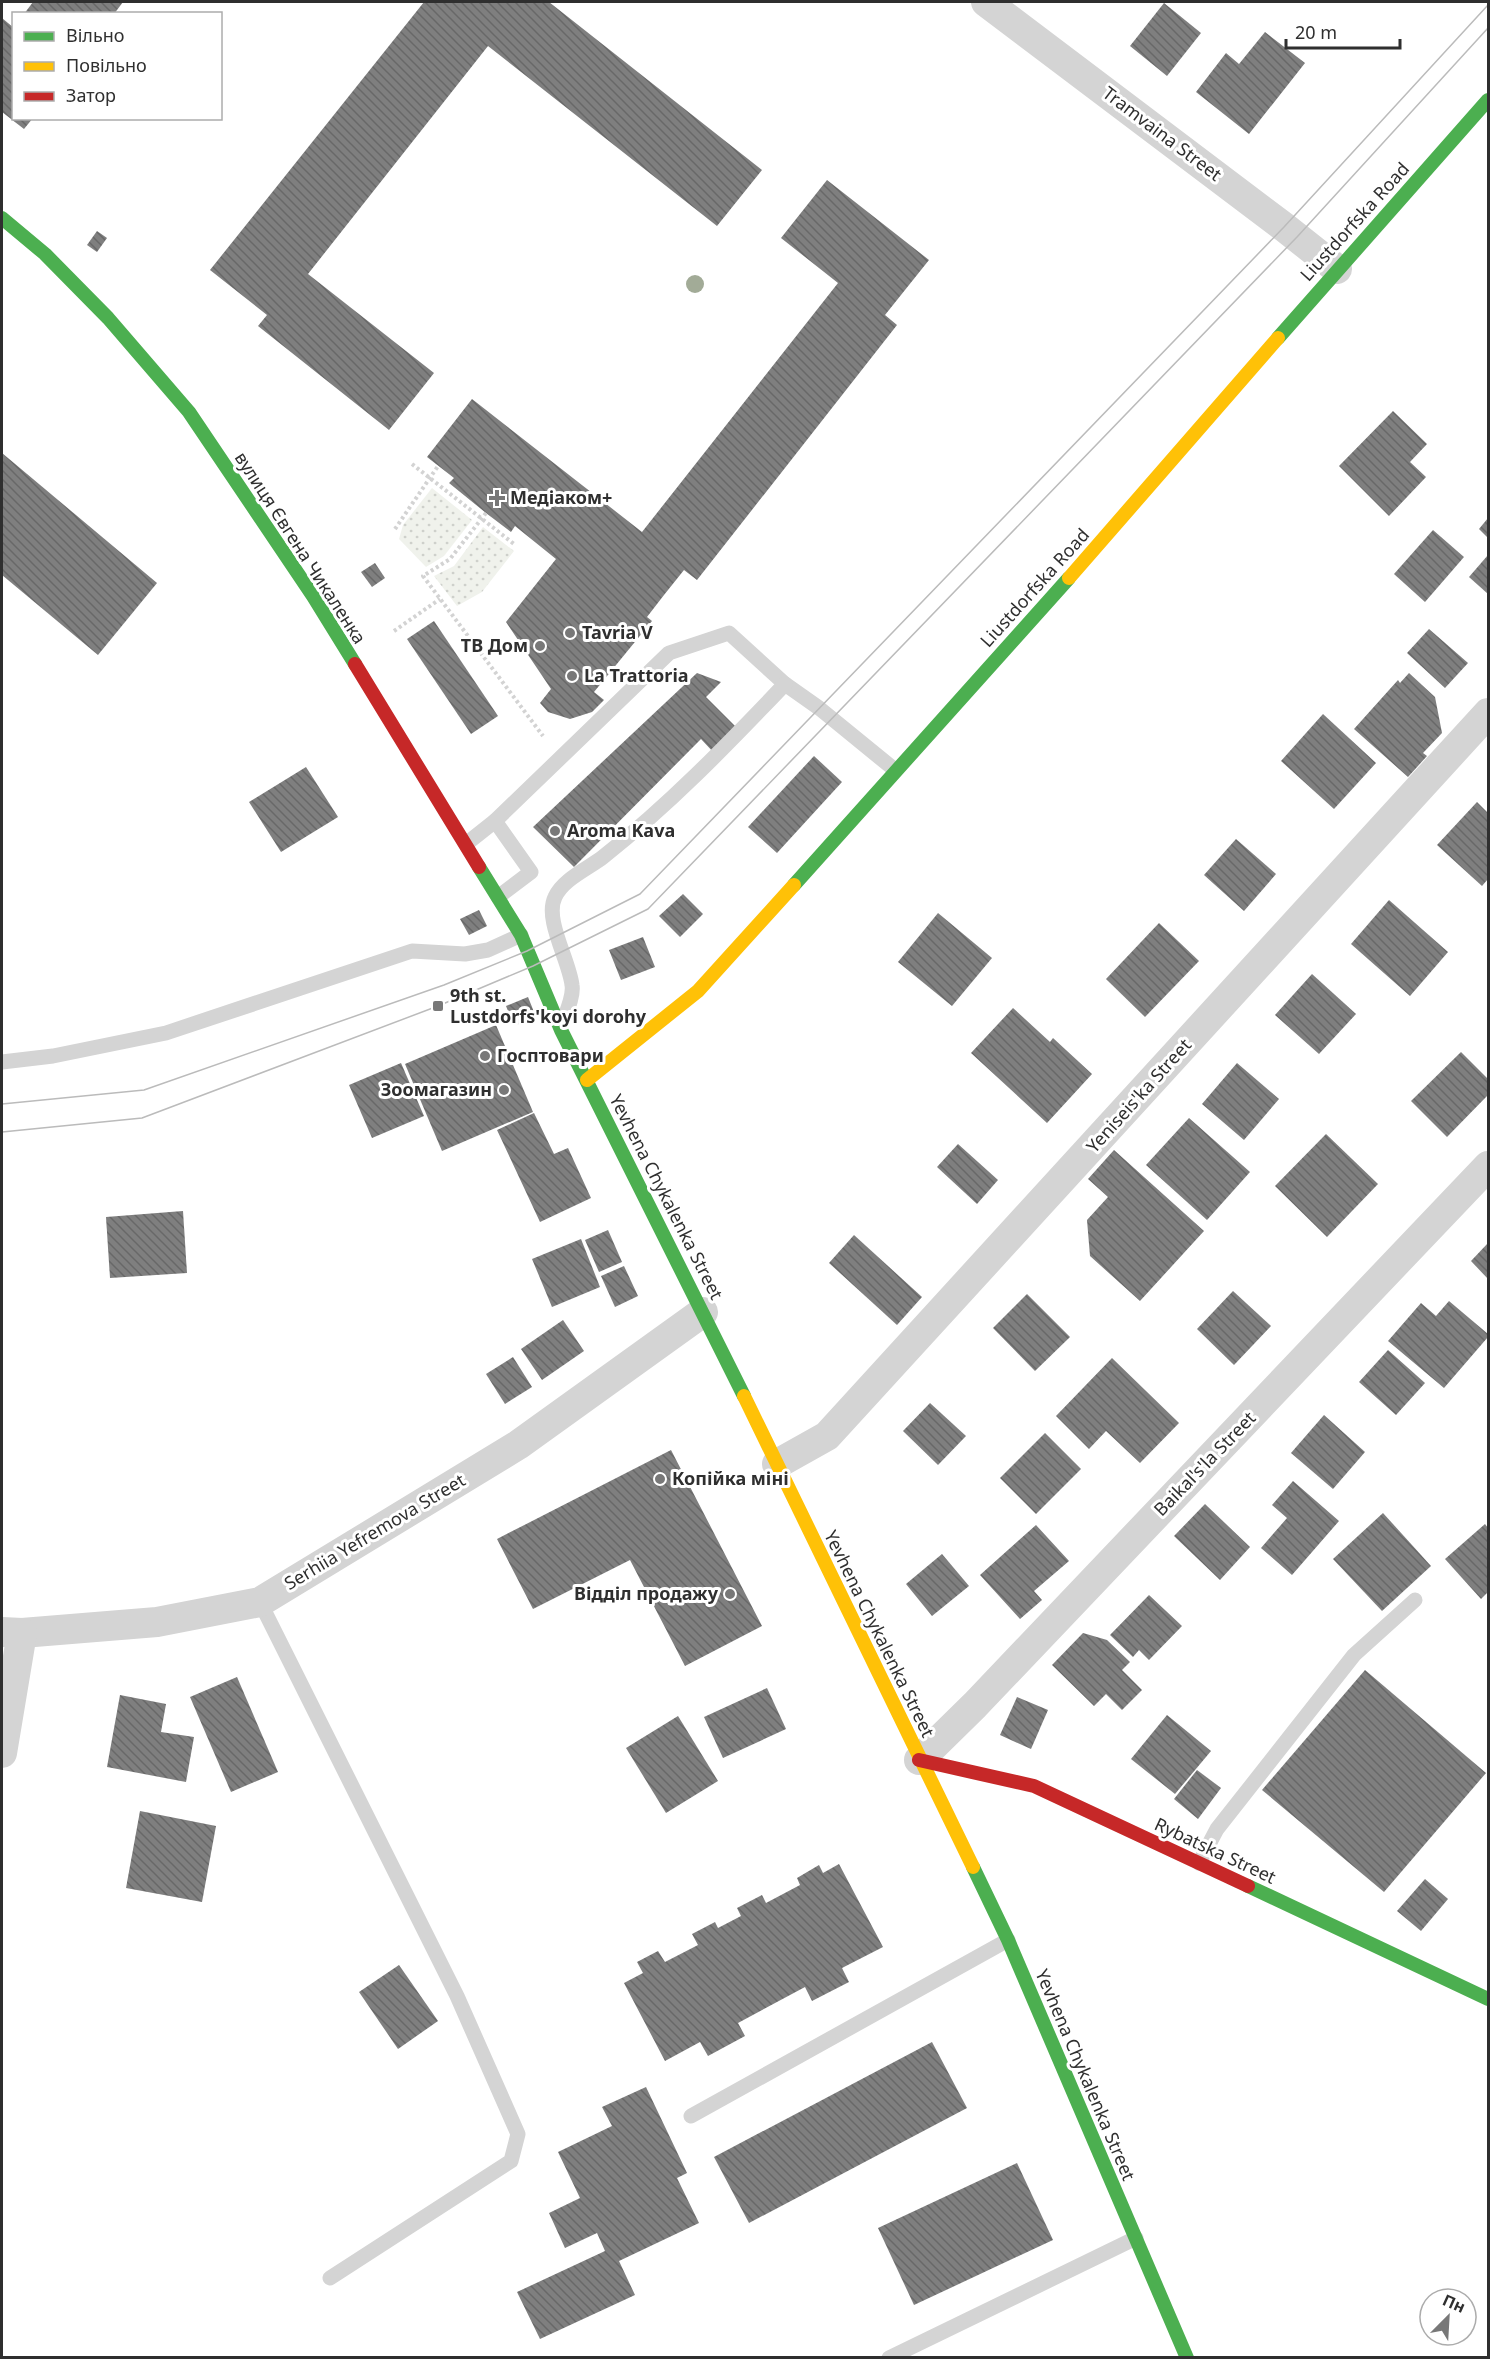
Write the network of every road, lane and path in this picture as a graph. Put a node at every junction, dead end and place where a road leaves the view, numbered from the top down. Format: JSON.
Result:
{"nodes":[{"id":1,"x":986,"y":2,"type":"edge"},
{"id":2,"x":1486,"y":111,"type":"edge"},
{"id":3,"x":2,"y":218,"type":"edge"},
{"id":4,"x":1336,"y":269,"type":"junction"},
{"id":5,"x":412,"y":464,"type":"dead end"},
{"id":6,"x":438,"y":466,"type":"dead end"},
{"id":7,"x":429,"y":478,"type":"junction"},
{"id":8,"x":486,"y":513,"type":"dead end"},
{"id":9,"x":481,"y":518,"type":"junction"},
{"id":10,"x":394,"y":529,"type":"dead end"},
{"id":11,"x":514,"y":544,"type":"dead end"},
{"id":12,"x":440,"y":599,"type":"junction"},
{"id":13,"x":394,"y":631,"type":"dead end"},
{"id":14,"x":785,"y":684,"type":"junction"},
{"id":15,"x":1488,"y":713,"type":"edge"},
{"id":16,"x":560,"y":759,"type":"junction"},
{"id":17,"x":895,"y":770,"type":"junction"},
{"id":18,"x":495,"y":821,"type":"junction"},
{"id":19,"x":466,"y":844,"type":"junction"},
{"id":20,"x":498,"y":897,"type":"junction"},
{"id":21,"x":521,"y":935,"type":"junction"},
{"id":22,"x":561,"y":1030,"type":"junction"},
{"id":23,"x":2,"y":1062,"type":"edge"},
{"id":24,"x":587,"y":1080,"type":"junction"},
{"id":25,"x":1488,"y":1166,"type":"edge"},
{"id":26,"x":703,"y":1312,"type":"junction"},
{"id":27,"x":777,"y":1464,"type":"junction"},
{"id":28,"x":1415,"y":1600,"type":"dead end"},
{"id":29,"x":260,"y":1602,"type":"junction"},
{"id":30,"x":12,"y":1632,"type":"edge"},
{"id":31,"x":2,"y":1752,"type":"edge"},
{"id":32,"x":919,"y":1760,"type":"junction"},
{"id":33,"x":1199,"y":1863,"type":"junction"},
{"id":34,"x":1008,"y":1940,"type":"junction"},
{"id":35,"x":1488,"y":1999,"type":"edge"},
{"id":36,"x":691,"y":2116,"type":"dead end"},
{"id":37,"x":1136,"y":2238,"type":"junction"},
{"id":38,"x":330,"y":2278,"type":"dead end"},
{"id":39,"x":889,"y":2358,"type":"edge"},
{"id":40,"x":1186,"y":2358,"type":"edge"}],
"edges":[{"from":1,"to":4,"type":"street","name":"Tramvaina Street"},
{"from":2,"to":4,"type":"street","name":"Liustdorfska Road"},
{"from":3,"to":19,"type":"street","name":"вулиця Євгена Чикаленка"},
{"from":4,"to":17,"type":"street","name":"Liustdorfska Road"},
{"from":5,"to":7,"type":"path"},
{"from":6,"to":7,"type":"path"},
{"from":7,"to":9,"type":"path"},
{"from":7,"to":10,"type":"path"},
{"from":8,"to":9,"type":"path"},
{"from":9,"to":11,"type":"path"},
{"from":9,"to":12,"type":"path"},
{"from":12,"to":13,"type":"path"},
{"from":12,"to":16,"type":"path"},
{"from":14,"to":16,"type":"lane"},
{"from":14,"to":17,"type":"lane"},
{"from":14,"to":22,"type":"lane"},
{"from":15,"to":27,"type":"street","name":"Yeniseis'ka Street"},
{"from":16,"to":18,"type":"lane"},
{"from":17,"to":24,"type":"street","name":"Liustdorfska Road"},
{"from":18,"to":19,"type":"lane"},
{"from":18,"to":20,"type":"lane"},
{"from":19,"to":20,"type":"street","name":"вулиця Євгена Чикаленка"},
{"from":20,"to":21,"type":"street","name":"вулиця Євгена Чикаленка"},
{"from":21,"to":22,"type":"street","name":"Yevhena Chykalenka Street"},
{"from":21,"to":23,"type":"lane"},
{"from":22,"to":24,"type":"street","name":"Yevhena Chykalenka Street"},
{"from":24,"to":26,"type":"street","name":"Yevhena Chykalenka Street"},
{"from":25,"to":32,"type":"street","name":"Baikal's'la Street"},
{"from":26,"to":27,"type":"street","name":"Yevhena Chykalenka Street"},
{"from":26,"to":29,"type":"street","name":"Serhiia Yefremova Street"},
{"from":27,"to":32,"type":"street","name":"Yevhena Chykalenka Street"},
{"from":28,"to":33,"type":"lane"},
{"from":29,"to":30,"type":"street","name":"Serhiia Yefremova Street"},
{"from":29,"to":38,"type":"lane"},
{"from":30,"to":31,"type":"street"},
{"from":32,"to":33,"type":"street","name":"Rybatska Street"},
{"from":32,"to":34,"type":"street","name":"Yevhena Chykalenka Street"},
{"from":33,"to":35,"type":"street","name":"Rybatska Street"},
{"from":34,"to":36,"type":"lane"},
{"from":34,"to":37,"type":"street","name":"Yevhena Chykalenka Street"},
{"from":37,"to":39,"type":"lane"},
{"from":37,"to":40,"type":"street","name":"Yevhena Chykalenka Street"}]}
